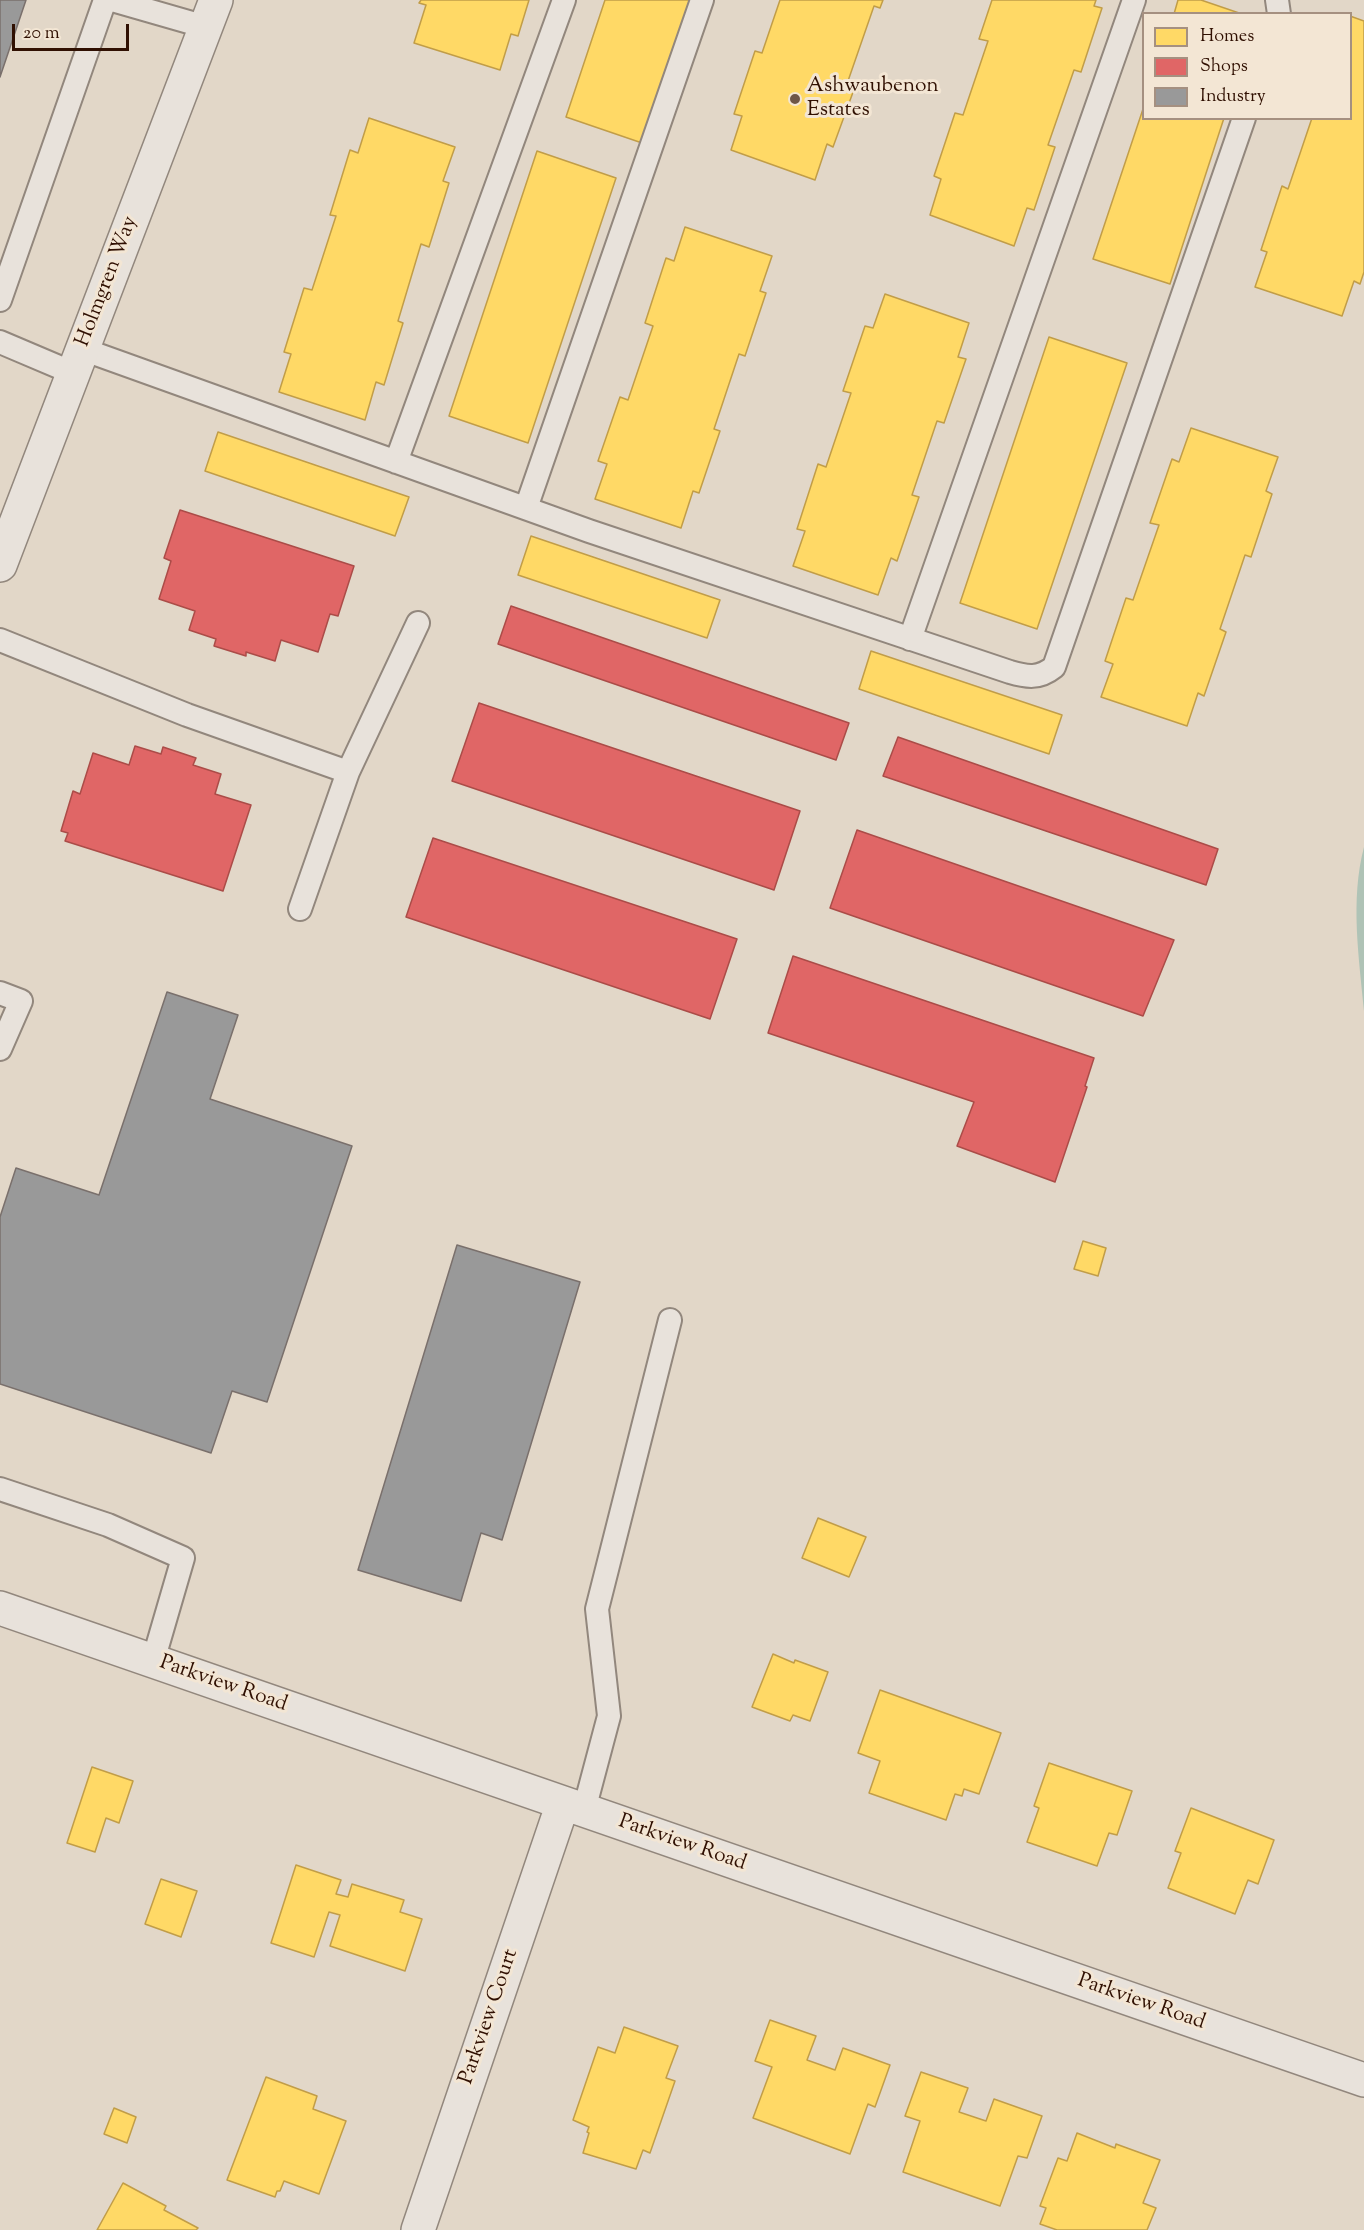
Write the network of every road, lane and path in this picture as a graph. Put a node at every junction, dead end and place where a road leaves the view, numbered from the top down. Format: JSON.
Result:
{"nodes":[{"id":1,"x":105,"y":0,"type":"edge"},
{"id":2,"x":112,"y":0,"type":"edge"},
{"id":3,"x":564,"y":0,"type":"edge"},
{"id":4,"x":702,"y":0,"type":"edge"},
{"id":5,"x":1134,"y":0,"type":"edge"},
{"id":6,"x":211,"y":14,"type":"edge"},
{"id":7,"x":1243,"y":120,"type":"edge"},
{"id":8,"x":0,"y":300,"type":"edge"},
{"id":9,"x":0,"y":342,"type":"edge"},
{"id":10,"x":78,"y":361,"type":"junction"},
{"id":11,"x":396,"y":462,"type":"junction"},
{"id":12,"x":526,"y":508,"type":"junction"},
{"id":13,"x":8,"y":516,"type":"edge"},
{"id":14,"x":0,"y":565,"type":"edge"},
{"id":15,"x":418,"y":623,"type":"dead end"},
{"id":16,"x":910,"y":639,"type":"junction"},
{"id":17,"x":0,"y":640,"type":"edge"},
{"id":18,"x":348,"y":772,"type":"junction"},
{"id":19,"x":300,"y":909,"type":"dead end"},
{"id":20,"x":0,"y":993,"type":"edge"},
{"id":21,"x":0,"y":1049,"type":"edge"},
{"id":22,"x":670,"y":1320,"type":"dead end"},
{"id":23,"x":0,"y":1489,"type":"edge"},
{"id":24,"x":0,"y":1608,"type":"edge"},
{"id":25,"x":153,"y":1661,"type":"junction"},
{"id":26,"x":574,"y":1807,"type":"junction"},
{"id":27,"x":1364,"y":2080,"type":"edge"},
{"id":28,"x":418,"y":2230,"type":"edge"}],
"edges":[{"from":1,"to":8,"type":"lane"},
{"from":2,"to":6,"type":"lane"},
{"from":3,"to":11,"type":"lane"},
{"from":4,"to":12,"type":"lane"},
{"from":5,"to":16,"type":"lane"},
{"from":6,"to":10,"type":"street","name":"Holmgren Way"},
{"from":7,"to":16,"type":"lane"},
{"from":9,"to":10,"type":"lane"},
{"from":10,"to":11,"type":"lane"},
{"from":10,"to":13,"type":"street","name":"Holmgren Way"},
{"from":11,"to":12,"type":"lane"},
{"from":12,"to":16,"type":"lane"},
{"from":13,"to":14,"type":"street","name":"Holmgren Way"},
{"from":15,"to":18,"type":"lane"},
{"from":17,"to":18,"type":"lane"},
{"from":18,"to":19,"type":"lane"},
{"from":20,"to":21,"type":"lane"},
{"from":22,"to":26,"type":"lane"},
{"from":23,"to":25,"type":"lane"},
{"from":24,"to":25,"type":"street","name":"Parkview Road"},
{"from":25,"to":26,"type":"street","name":"Parkview Road"},
{"from":26,"to":27,"type":"street","name":"Parkview Road"},
{"from":26,"to":28,"type":"street","name":"Parkview Court"}]}
